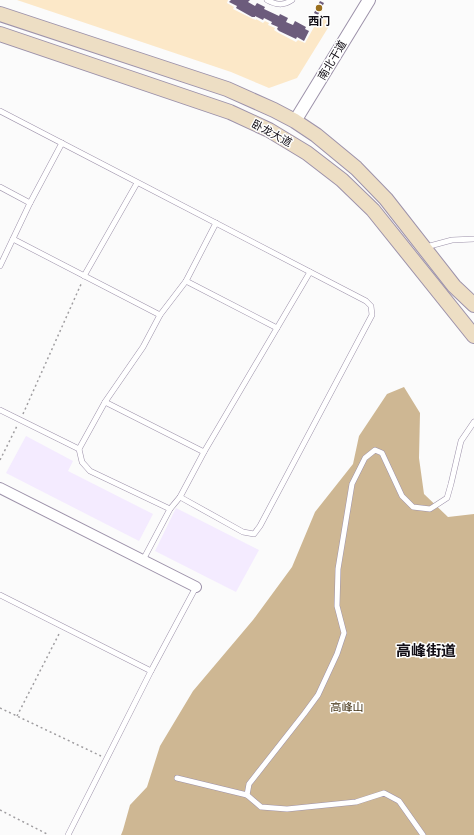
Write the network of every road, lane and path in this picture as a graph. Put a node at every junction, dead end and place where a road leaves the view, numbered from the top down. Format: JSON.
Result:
{"nodes":[{"id":1,"x":267,"y":0,"type":"edge"},
{"id":2,"x":292,"y":0,"type":"edge"},
{"id":3,"x":369,"y":0,"type":"edge"},
{"id":4,"x":0,"y":14,"type":"edge"},
{"id":5,"x":0,"y":34,"type":"edge"},
{"id":6,"x":0,"y":111,"type":"edge"},
{"id":7,"x":295,"y":121,"type":"junction"},
{"id":8,"x":62,"y":143,"type":"junction"},
{"id":9,"x":137,"y":183,"type":"junction"},
{"id":10,"x":0,"y":187,"type":"edge"},
{"id":11,"x":30,"y":203,"type":"junction"},
{"id":12,"x":216,"y":223,"type":"junction"},
{"id":13,"x":13,"y":239,"type":"junction"},
{"id":14,"x":474,"y":239,"type":"edge"},
{"id":15,"x":424,"y":248,"type":"junction"},
{"id":16,"x":0,"y":266,"type":"edge"},
{"id":17,"x":310,"y":272,"type":"junction"},
{"id":18,"x":84,"y":276,"type":"junction"},
{"id":19,"x":186,"y":281,"type":"junction"},
{"id":20,"x":474,"y":305,"type":"edge"},
{"id":21,"x":160,"y":315,"type":"junction"},
{"id":22,"x":276,"y":328,"type":"junction"},
{"id":23,"x":474,"y":336,"type":"edge"},
{"id":24,"x":104,"y":402,"type":"junction"},
{"id":25,"x":0,"y":410,"type":"edge"},
{"id":26,"x":20,"y":420,"type":"junction"},
{"id":27,"x":474,"y":422,"type":"edge"},
{"id":28,"x":80,"y":449,"type":"junction"},
{"id":29,"x":204,"y":452,"type":"junction"},
{"id":30,"x":0,"y":460,"type":"edge"},
{"id":31,"x":0,"y":488,"type":"edge"},
{"id":32,"x":180,"y":497,"type":"junction"},
{"id":33,"x":170,"y":509,"type":"junction"},
{"id":34,"x":144,"y":560,"type":"junction"},
{"id":35,"x":196,"y":587,"type":"joint"},
{"id":36,"x":0,"y":595,"type":"edge"},
{"id":37,"x":63,"y":626,"type":"junction"},
{"id":38,"x":152,"y":671,"type":"junction"},
{"id":39,"x":0,"y":708,"type":"edge"},
{"id":40,"x":17,"y":716,"type":"junction"},
{"id":41,"x":107,"y":759,"type":"junction"},
{"id":42,"x":177,"y":778,"type":"dead end"},
{"id":43,"x":247,"y":795,"type":"junction"},
{"id":44,"x":0,"y":810,"type":"edge"},
{"id":45,"x":49,"y":835,"type":"edge"},
{"id":46,"x":68,"y":835,"type":"edge"},
{"id":47,"x":423,"y":835,"type":"edge"}],
"edges":[{"from":1,"to":2,"type":"lane"},
{"from":3,"to":7,"type":"street","name":"南北干道"},
{"from":4,"to":7,"type":"main road","name":"卧龙大道"},
{"from":5,"to":23,"type":"main road","name":"卧龙大道"},
{"from":6,"to":8,"type":"lane"},
{"from":7,"to":15,"type":"main road","name":"卧龙大道"},
{"from":8,"to":9,"type":"lane"},
{"from":8,"to":11,"type":"lane"},
{"from":9,"to":12,"type":"lane"},
{"from":9,"to":18,"type":"lane"},
{"from":10,"to":11,"type":"lane"},
{"from":11,"to":13,"type":"lane"},
{"from":12,"to":17,"type":"lane"},
{"from":12,"to":19,"type":"lane"},
{"from":13,"to":16,"type":"lane"},
{"from":13,"to":18,"type":"lane"},
{"from":14,"to":15,"type":"lane"},
{"from":15,"to":20,"type":"main road","name":"卧龙大道"},
{"from":17,"to":22,"type":"lane"},
{"from":17,"to":32,"type":"lane"},
{"from":18,"to":21,"type":"lane"},
{"from":18,"to":26,"type":"path"},
{"from":19,"to":21,"type":"lane"},
{"from":19,"to":22,"type":"lane"},
{"from":21,"to":24,"type":"lane"},
{"from":22,"to":29,"type":"lane"},
{"from":24,"to":28,"type":"lane"},
{"from":24,"to":29,"type":"lane"},
{"from":25,"to":26,"type":"lane"},
{"from":26,"to":28,"type":"lane"},
{"from":26,"to":30,"type":"path"},
{"from":27,"to":43,"type":"lane"},
{"from":28,"to":33,"type":"lane"},
{"from":29,"to":32,"type":"lane"},
{"from":31,"to":34,"type":"street"},
{"from":32,"to":33,"type":"lane"},
{"from":33,"to":34,"type":"lane"},
{"from":34,"to":35,"type":"street"},
{"from":35,"to":38,"type":"lane"},
{"from":36,"to":37,"type":"lane"},
{"from":37,"to":38,"type":"lane"},
{"from":37,"to":40,"type":"path"},
{"from":38,"to":41,"type":"lane"},
{"from":39,"to":40,"type":"path"},
{"from":40,"to":41,"type":"path"},
{"from":41,"to":46,"type":"lane"},
{"from":42,"to":43,"type":"lane"},
{"from":43,"to":47,"type":"lane"},
{"from":44,"to":45,"type":"path"}]}
